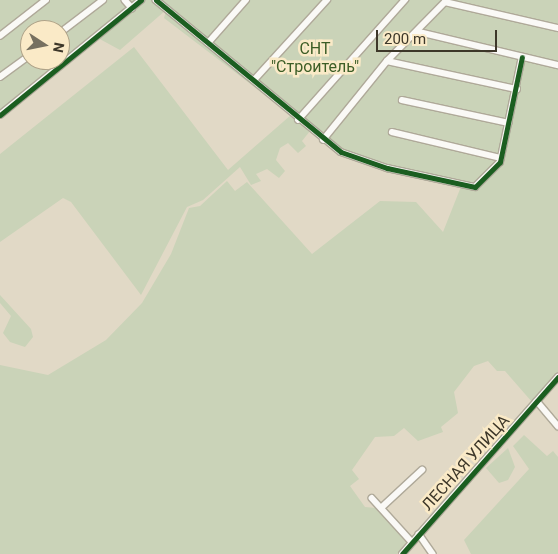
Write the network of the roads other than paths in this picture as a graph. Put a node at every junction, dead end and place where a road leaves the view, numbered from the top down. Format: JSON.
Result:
{"nodes":[{"id":1,"x":46,"y":0,"type":"edge"},
{"id":2,"x":103,"y":0,"type":"edge"},
{"id":3,"x":125,"y":0,"type":"edge"},
{"id":4,"x":141,"y":0,"type":"edge"},
{"id":5,"x":156,"y":0,"type":"edge"},
{"id":6,"x":246,"y":0,"type":"edge"},
{"id":7,"x":327,"y":0,"type":"edge"},
{"id":8,"x":406,"y":0,"type":"edge"},
{"id":9,"x":461,"y":3,"type":"edge"},
{"id":10,"x":132,"y":8,"type":"junction"},
{"id":11,"x":70,"y":26,"type":"edge"},
{"id":12,"x":558,"y":28,"type":"edge"},
{"id":13,"x":419,"y":32,"type":"junction"},
{"id":14,"x":0,"y":36,"type":"edge"},
{"id":15,"x":208,"y":43,"type":"junction"},
{"id":16,"x":522,"y":57,"type":"junction"},
{"id":17,"x":387,"y":61,"type":"junction"},
{"id":18,"x":20,"y":62,"type":"edge"},
{"id":19,"x":558,"y":65,"type":"edge"},
{"id":20,"x":0,"y":77,"type":"edge"},
{"id":21,"x":255,"y":79,"type":"junction"},
{"id":22,"x":517,"y":89,"type":"junction"},
{"id":23,"x":402,"y":100,"type":"dead end"},
{"id":24,"x":0,"y":115,"type":"edge"},
{"id":25,"x":298,"y":120,"type":"junction"},
{"id":26,"x":509,"y":123,"type":"junction"},
{"id":27,"x":392,"y":132,"type":"dead end"},
{"id":28,"x":323,"y":140,"type":"junction"},
{"id":29,"x":501,"y":158,"type":"junction"},
{"id":30,"x":558,"y":377,"type":"edge"},
{"id":31,"x":537,"y":401,"type":"junction"},
{"id":32,"x":558,"y":426,"type":"edge"},
{"id":33,"x":422,"y":470,"type":"dead end"},
{"id":34,"x":372,"y":498,"type":"dead end"},
{"id":35,"x":381,"y":508,"type":"junction"},
{"id":36,"x":420,"y":534,"type":"junction"},
{"id":37,"x":412,"y":542,"type":"junction"},
{"id":38,"x":402,"y":554,"type":"edge"},
{"id":39,"x":433,"y":554,"type":"edge"}],
"edges":[{"from":1,"to":14,"type":"street"},
{"from":2,"to":11,"type":"street"},
{"from":3,"to":10,"type":"street"},
{"from":4,"to":10,"type":"street"},
{"from":5,"to":15,"type":"street"},
{"from":6,"to":15,"type":"street"},
{"from":7,"to":21,"type":"street"},
{"from":8,"to":25,"type":"street"},
{"from":9,"to":12,"type":"street"},
{"from":9,"to":13,"type":"street"},
{"from":10,"to":24,"type":"street"},
{"from":13,"to":16,"type":"street"},
{"from":13,"to":17,"type":"street"},
{"from":15,"to":21,"type":"street"},
{"from":16,"to":19,"type":"street"},
{"from":16,"to":22,"type":"street"},
{"from":17,"to":22,"type":"street"},
{"from":17,"to":28,"type":"street"},
{"from":18,"to":20,"type":"street"},
{"from":21,"to":25,"type":"street"},
{"from":22,"to":26,"type":"street"},
{"from":23,"to":26,"type":"street"},
{"from":25,"to":28,"type":"street"},
{"from":26,"to":29,"type":"street"},
{"from":27,"to":29,"type":"street"},
{"from":28,"to":29,"type":"street"},
{"from":30,"to":31,"type":"street","name":"ЛЕСНАЯ УЛИЦА"},
{"from":31,"to":32,"type":"street"},
{"from":31,"to":36,"type":"street","name":"ЛЕСНАЯ УЛИЦА"},
{"from":33,"to":35,"type":"street"},
{"from":34,"to":35,"type":"street"},
{"from":35,"to":37,"type":"street"},
{"from":36,"to":37,"type":"street","name":"ЛЕСНАЯ УЛИЦА"},
{"from":36,"to":39,"type":"street"},
{"from":37,"to":38,"type":"street","name":"ЛЕСНАЯ УЛИЦА"}]}
